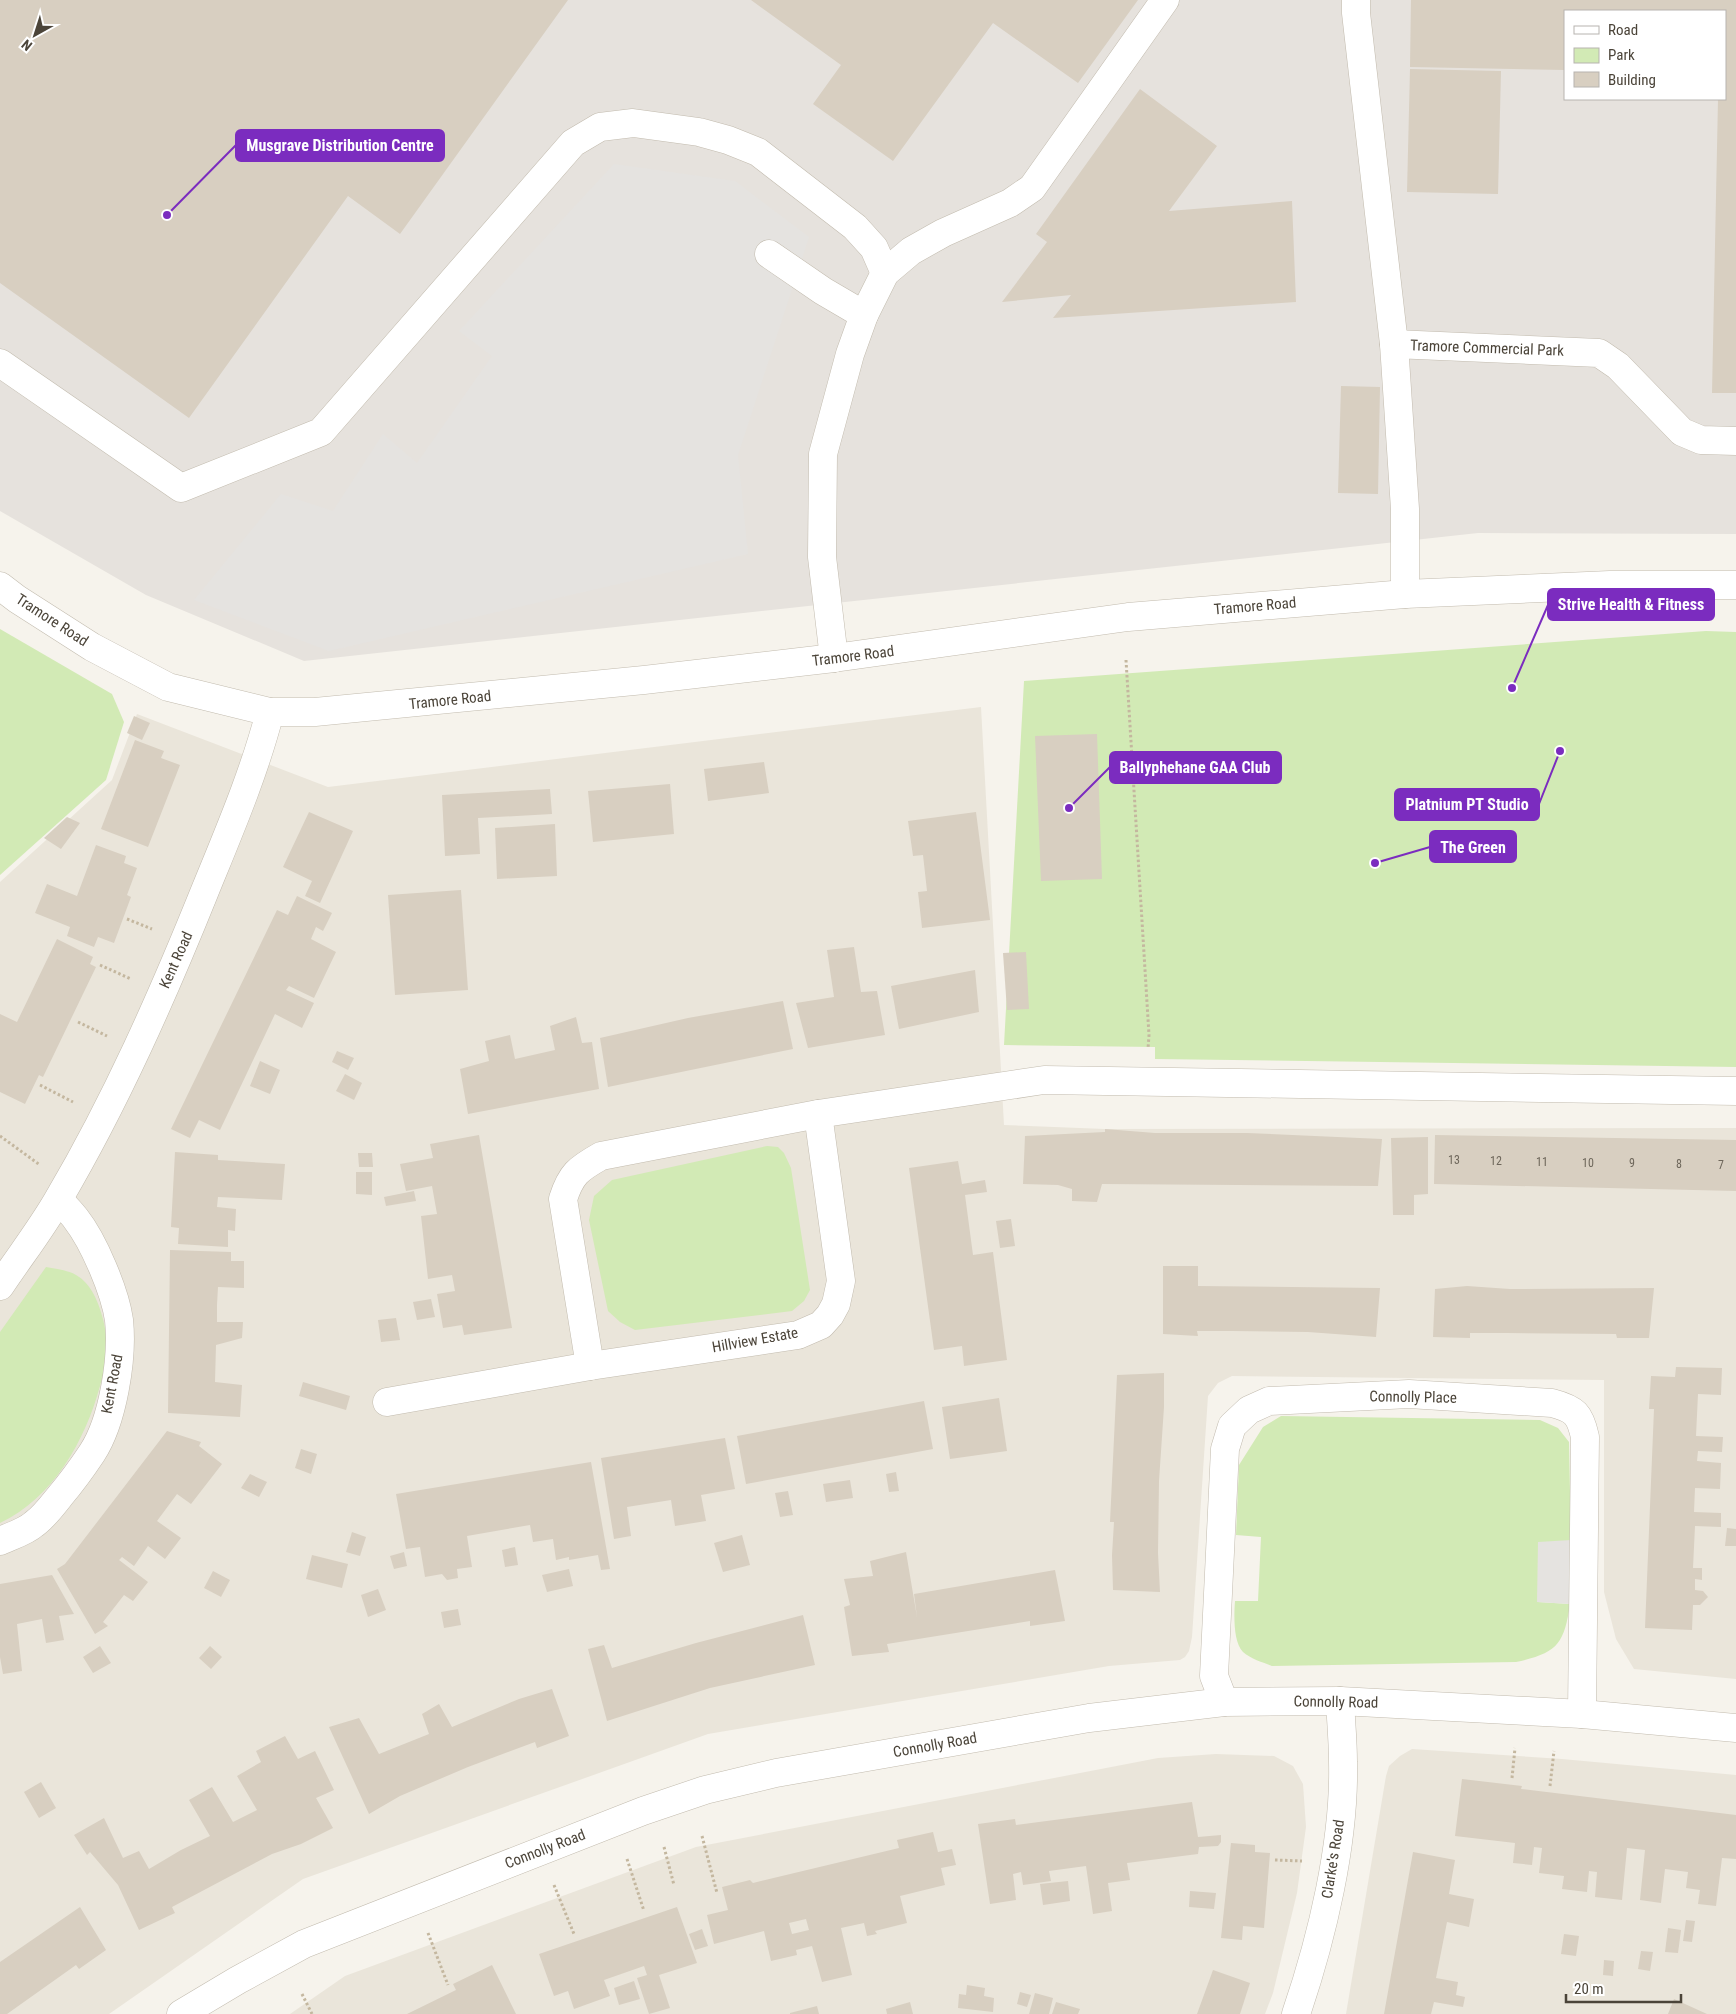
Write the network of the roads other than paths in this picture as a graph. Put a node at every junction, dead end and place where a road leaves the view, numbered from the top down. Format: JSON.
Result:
{"nodes":[{"id":1,"x":1165,"y":0,"type":"edge"},
{"id":2,"x":1356,"y":0,"type":"edge"},
{"id":3,"x":769,"y":254,"type":"dead end"},
{"id":4,"x":885,"y":273,"type":"junction"},
{"id":5,"x":864,"y":315,"type":"junction"},
{"id":6,"x":1394,"y":344,"type":"junction"},
{"id":7,"x":0,"y":363,"type":"edge"},
{"id":8,"x":1736,"y":441,"type":"edge"},
{"id":9,"x":0,"y":586,"type":"edge"},
{"id":10,"x":1736,"y":586,"type":"edge"},
{"id":11,"x":1405,"y":594,"type":"junction"},
{"id":12,"x":834,"y":658,"type":"junction"},
{"id":13,"x":270,"y":712,"type":"junction"},
{"id":14,"x":1736,"y":1091,"type":"edge"},
{"id":15,"x":818,"y":1114,"type":"junction"},
{"id":16,"x":59,"y":1199,"type":"junction"},
{"id":17,"x":0,"y":1286,"type":"edge"},
{"id":18,"x":590,"y":1366,"type":"junction"},
{"id":19,"x":386,"y":1402,"type":"dead end"},
{"id":20,"x":0,"y":1541,"type":"edge"},
{"id":21,"x":1340,"y":1701,"type":"junction"},
{"id":22,"x":1224,"y":1702,"type":"junction"},
{"id":23,"x":1582,"y":1714,"type":"junction"},
{"id":24,"x":1736,"y":1728,"type":"edge"},
{"id":25,"x":181,"y":2014,"type":"edge"},
{"id":26,"x":1296,"y":2014,"type":"edge"}],
"edges":[{"from":1,"to":4,"type":"street"},
{"from":2,"to":6,"type":"street"},
{"from":3,"to":5,"type":"street"},
{"from":4,"to":5,"type":"street"},
{"from":4,"to":7,"type":"street"},
{"from":5,"to":12,"type":"street"},
{"from":6,"to":8,"type":"street","name":"Tramore Commercial Park"},
{"from":6,"to":11,"type":"street","name":"Tramore Commercial Park"},
{"from":9,"to":13,"type":"street","name":"Tramore Road"},
{"from":10,"to":11,"type":"street","name":"Tramore Road"},
{"from":11,"to":12,"type":"street","name":"Tramore Road"},
{"from":12,"to":13,"type":"street","name":"Tramore Road"},
{"from":13,"to":16,"type":"street","name":"Kent Road"},
{"from":14,"to":15,"type":"street"},
{"from":15,"to":18,"type":"street"},
{"from":15,"to":18,"type":"street","name":"Hillview Estate"},
{"from":16,"to":17,"type":"street","name":"Kent Road"},
{"from":16,"to":20,"type":"street","name":"Kent Road"},
{"from":18,"to":19,"type":"street","name":"Hillview Estate"},
{"from":21,"to":22,"type":"street","name":"Connolly Road"},
{"from":21,"to":23,"type":"street","name":"Connolly Road"},
{"from":21,"to":26,"type":"street","name":"Clarke's Road"},
{"from":22,"to":23,"type":"street","name":"Connolly Place"},
{"from":22,"to":25,"type":"street","name":"Connolly Road"},
{"from":23,"to":24,"type":"street","name":"Connolly Road"}]}
